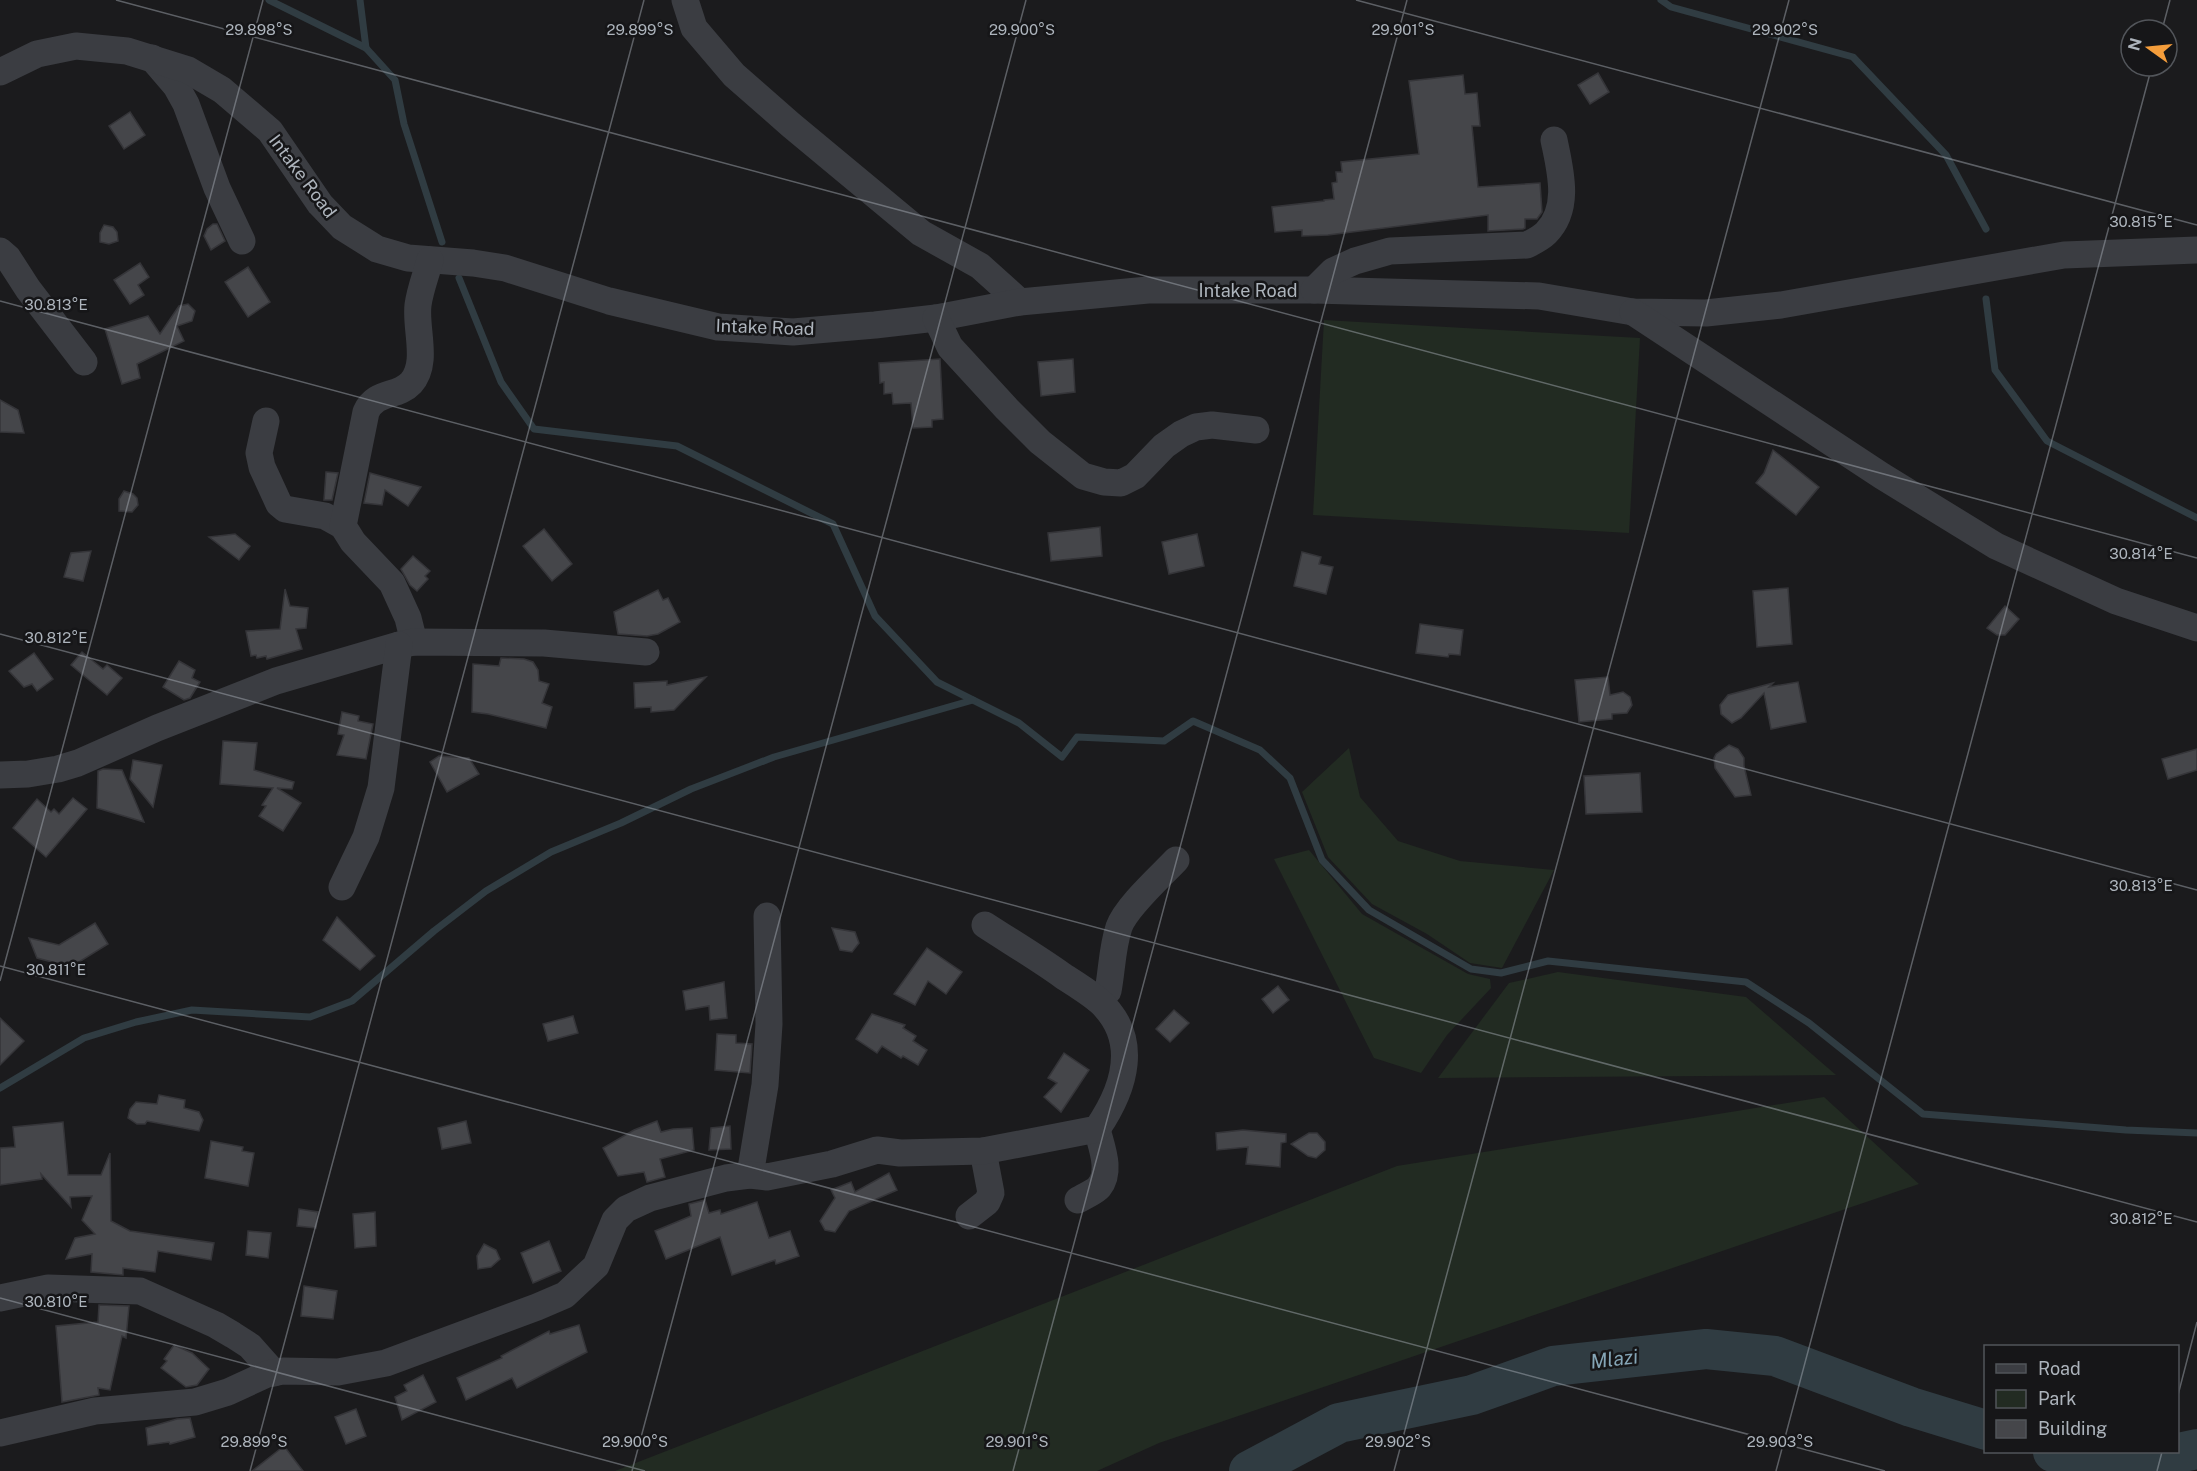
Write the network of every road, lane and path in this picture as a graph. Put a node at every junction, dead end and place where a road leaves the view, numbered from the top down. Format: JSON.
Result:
{"nodes":[{"id":1,"x":685,"y":0,"type":"edge"},
{"id":2,"x":152,"y":58,"type":"junction"},
{"id":3,"x":0,"y":72,"type":"edge"},
{"id":4,"x":1554,"y":140,"type":"dead end"},
{"id":5,"x":242,"y":241,"type":"dead end"},
{"id":6,"x":2195,"y":247,"type":"edge"},
{"id":7,"x":0,"y":251,"type":"edge"},
{"id":8,"x":430,"y":260,"type":"junction"},
{"id":9,"x":1314,"y":290,"type":"junction"},
{"id":10,"x":1020,"y":302,"type":"junction"},
{"id":11,"x":1626,"y":310,"type":"junction"},
{"id":12,"x":936,"y":318,"type":"junction"},
{"id":13,"x":84,"y":362,"type":"dead end"},
{"id":14,"x":266,"y":421,"type":"dead end"},
{"id":15,"x":1256,"y":430,"type":"dead end"},
{"id":16,"x":343,"y":526,"type":"junction"},
{"id":17,"x":2197,"y":628,"type":"edge"},
{"id":18,"x":407,"y":644,"type":"junction"},
{"id":19,"x":646,"y":652,"type":"dead end"},
{"id":20,"x":0,"y":774,"type":"edge"},
{"id":21,"x":1176,"y":860,"type":"dead end"},
{"id":22,"x":342,"y":887,"type":"dead end"},
{"id":23,"x":767,"y":916,"type":"dead end"},
{"id":24,"x":985,"y":925,"type":"dead end"},
{"id":25,"x":1098,"y":1000,"type":"junction"},
{"id":26,"x":1097,"y":1128,"type":"junction"},
{"id":27,"x":983,"y":1151,"type":"junction"},
{"id":28,"x":750,"y":1175,"type":"junction"},
{"id":29,"x":1078,"y":1200,"type":"dead end"},
{"id":30,"x":969,"y":1216,"type":"dead end"},
{"id":31,"x":0,"y":1298,"type":"edge"},
{"id":32,"x":274,"y":1373,"type":"junction"},
{"id":33,"x":0,"y":1433,"type":"edge"}],
"edges":[{"from":1,"to":10,"type":"street"},
{"from":2,"to":3,"type":"street","name":"Intake Road"},
{"from":2,"to":5,"type":"street"},
{"from":2,"to":8,"type":"street","name":"Intake Road"},
{"from":4,"to":9,"type":"street"},
{"from":6,"to":11,"type":"street","name":"Intake Road"},
{"from":7,"to":13,"type":"street"},
{"from":8,"to":12,"type":"street","name":"Intake Road"},
{"from":8,"to":16,"type":"street"},
{"from":9,"to":10,"type":"street","name":"Intake Road"},
{"from":9,"to":11,"type":"street","name":"Intake Road"},
{"from":10,"to":12,"type":"street","name":"Intake Road"},
{"from":11,"to":17,"type":"street"},
{"from":12,"to":15,"type":"street"},
{"from":14,"to":16,"type":"street"},
{"from":16,"to":18,"type":"street"},
{"from":18,"to":19,"type":"street"},
{"from":18,"to":20,"type":"street"},
{"from":18,"to":22,"type":"street"},
{"from":21,"to":25,"type":"street"},
{"from":23,"to":28,"type":"street"},
{"from":24,"to":25,"type":"street"},
{"from":25,"to":26,"type":"street"},
{"from":26,"to":27,"type":"street"},
{"from":26,"to":29,"type":"street"},
{"from":27,"to":28,"type":"street"},
{"from":27,"to":30,"type":"street"},
{"from":28,"to":32,"type":"street"},
{"from":31,"to":32,"type":"street"},
{"from":32,"to":33,"type":"street"}]}
